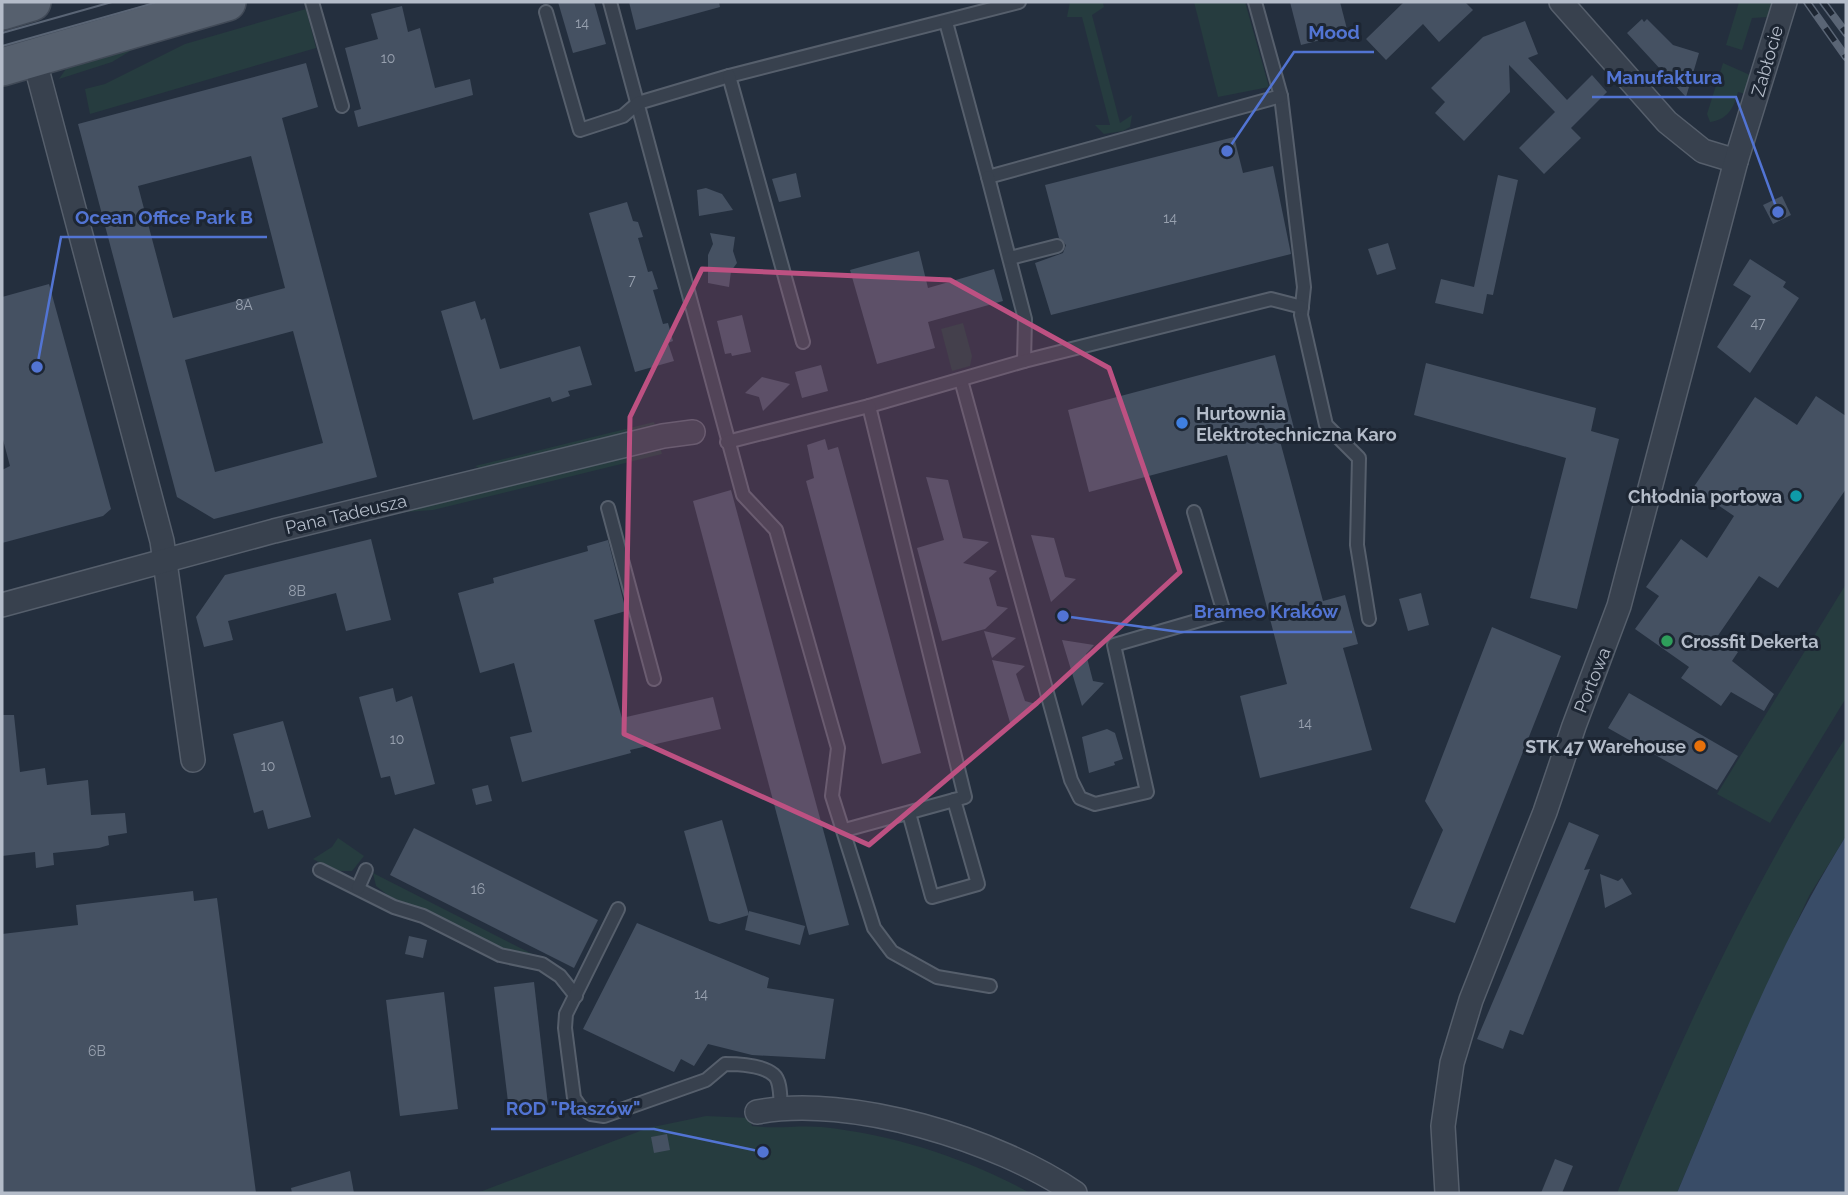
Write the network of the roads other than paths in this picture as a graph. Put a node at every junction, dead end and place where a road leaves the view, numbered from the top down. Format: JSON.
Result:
{"nodes":[{"id":1,"x":32,"y":2,"type":"edge"},
{"id":2,"x":227,"y":2,"type":"edge"},
{"id":3,"x":312,"y":2,"type":"edge"},
{"id":4,"x":610,"y":2,"type":"edge"},
{"id":5,"x":1019,"y":2,"type":"edge"},
{"id":6,"x":1255,"y":2,"type":"edge"},
{"id":7,"x":1561,"y":2,"type":"edge"},
{"id":8,"x":1785,"y":2,"type":"edge"},
{"id":9,"x":2,"y":11,"type":"edge"},
{"id":10,"x":546,"y":12,"type":"dead end"},
{"id":11,"x":946,"y":22,"type":"junction"},
{"id":12,"x":18,"y":62,"type":"edge"},
{"id":13,"x":729,"y":76,"type":"junction"},
{"id":14,"x":1281,"y":96,"type":"junction"},
{"id":15,"x":638,"y":103,"type":"junction"},
{"id":16,"x":342,"y":106,"type":"dead end"},
{"id":17,"x":1736,"y":161,"type":"junction"},
{"id":18,"x":988,"y":177,"type":"junction"},
{"id":19,"x":1057,"y":246,"type":"dead end"},
{"id":20,"x":1010,"y":258,"type":"junction"},
{"id":21,"x":1302,"y":307,"type":"junction"},
{"id":22,"x":803,"y":342,"type":"dead end"},
{"id":23,"x":1024,"y":361,"type":"junction"},
{"id":24,"x":961,"y":380,"type":"junction"},
{"id":25,"x":869,"y":406,"type":"junction"},
{"id":26,"x":693,"y":432,"type":"dead end"},
{"id":27,"x":727,"y":442,"type":"junction"},
{"id":28,"x":608,"y":508,"type":"dead end"},
{"id":29,"x":1195,"y":512,"type":"dead end"},
{"id":30,"x":165,"y":559,"type":"junction"},
{"id":31,"x":2,"y":605,"type":"edge"},
{"id":32,"x":1369,"y":619,"type":"dead end"},
{"id":33,"x":654,"y":679,"type":"dead end"},
{"id":34,"x":193,"y":760,"type":"dead end"},
{"id":35,"x":954,"y":800,"type":"junction"},
{"id":36,"x":909,"y":813,"type":"junction"},
{"id":37,"x":845,"y":830,"type":"junction"},
{"id":38,"x":320,"y":870,"type":"dead end"},
{"id":39,"x":366,"y":870,"type":"dead end"},
{"id":40,"x":358,"y":888,"type":"junction"},
{"id":41,"x":618,"y":909,"type":"dead end"},
{"id":42,"x":587,"y":942,"type":"dead end"},
{"id":43,"x":599,"y":948,"type":"junction"},
{"id":44,"x":990,"y":986,"type":"dead end"},
{"id":45,"x":576,"y":996,"type":"junction"},
{"id":46,"x":781,"y":1107,"type":"junction"},
{"id":47,"x":757,"y":1112,"type":"dead end"},
{"id":48,"x":1075,"y":1193,"type":"edge"},
{"id":49,"x":1447,"y":1193,"type":"edge"}],
"edges":[{"from":1,"to":9,"type":"main road"},
{"from":2,"to":12,"type":"main road"},
{"from":3,"to":16,"type":"lane"},
{"from":4,"to":15,"type":"lane"},
{"from":5,"to":11,"type":"lane"},
{"from":6,"to":14,"type":"lane"},
{"from":7,"to":17,"type":"street"},
{"from":8,"to":17,"type":"street","name":"Zabłocie"},
{"from":10,"to":15,"type":"lane"},
{"from":11,"to":13,"type":"lane"},
{"from":11,"to":18,"type":"lane"},
{"from":12,"to":30,"type":"street"},
{"from":13,"to":15,"type":"lane"},
{"from":13,"to":22,"type":"lane"},
{"from":14,"to":18,"type":"lane"},
{"from":14,"to":21,"type":"lane"},
{"from":15,"to":27,"type":"lane"},
{"from":17,"to":49,"type":"street","name":"Portowa"},
{"from":18,"to":20,"type":"lane"},
{"from":19,"to":20,"type":"lane"},
{"from":20,"to":23,"type":"lane"},
{"from":21,"to":23,"type":"lane"},
{"from":21,"to":32,"type":"lane"},
{"from":23,"to":24,"type":"lane"},
{"from":24,"to":25,"type":"lane"},
{"from":24,"to":29,"type":"lane"},
{"from":25,"to":27,"type":"lane"},
{"from":25,"to":35,"type":"lane"},
{"from":26,"to":30,"type":"street","name":"Pana Tadeusza"},
{"from":27,"to":37,"type":"lane"},
{"from":28,"to":33,"type":"lane"},
{"from":30,"to":31,"type":"street","name":"Pana Tadeusza"},
{"from":30,"to":34,"type":"street"},
{"from":35,"to":36,"type":"lane"},
{"from":35,"to":36,"type":"lane"},
{"from":36,"to":37,"type":"lane"},
{"from":37,"to":44,"type":"lane"},
{"from":38,"to":40,"type":"lane"},
{"from":39,"to":40,"type":"lane"},
{"from":40,"to":45,"type":"lane"},
{"from":41,"to":43,"type":"lane"},
{"from":42,"to":43,"type":"lane"},
{"from":43,"to":45,"type":"lane"},
{"from":45,"to":46,"type":"lane"},
{"from":46,"to":47,"type":"street"},
{"from":46,"to":48,"type":"street"}]}
